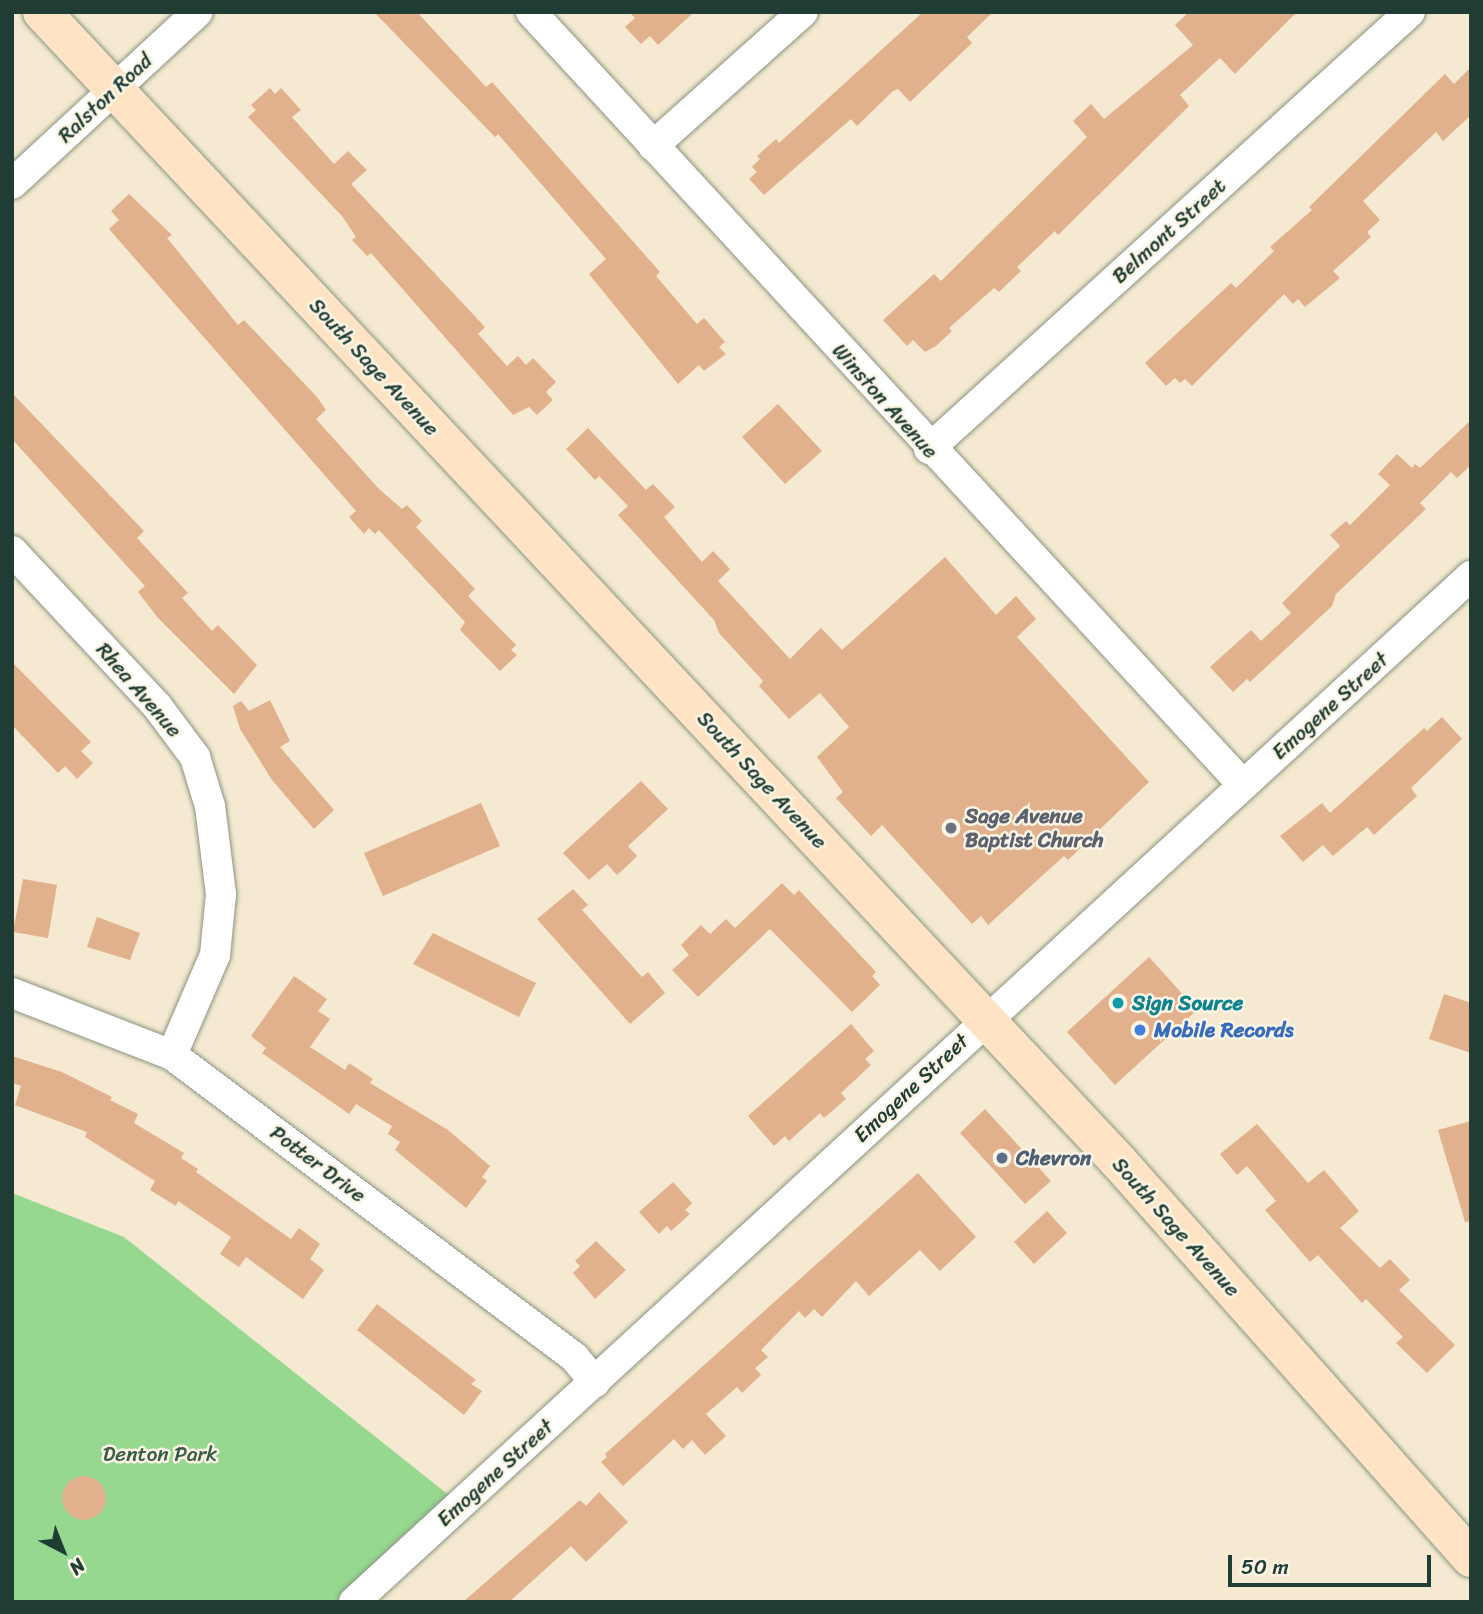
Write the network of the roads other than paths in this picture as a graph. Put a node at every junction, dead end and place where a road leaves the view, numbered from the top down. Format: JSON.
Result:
{"nodes":[{"id":1,"x":42,"y":12,"type":"edge"},
{"id":2,"x":198,"y":12,"type":"edge"},
{"id":3,"x":531,"y":12,"type":"edge"},
{"id":4,"x":803,"y":12,"type":"edge"},
{"id":5,"x":1410,"y":12,"type":"edge"},
{"id":6,"x":114,"y":90,"type":"junction"},
{"id":7,"x":653,"y":146,"type":"junction"},
{"id":8,"x":12,"y":184,"type":"edge"},
{"id":9,"x":929,"y":449,"type":"junction"},
{"id":10,"x":12,"y":551,"type":"edge"},
{"id":11,"x":1471,"y":576,"type":"edge"},
{"id":12,"x":1243,"y":785,"type":"junction"},
{"id":13,"x":12,"y":993,"type":"edge"},
{"id":14,"x":985,"y":1020,"type":"junction"},
{"id":15,"x":172,"y":1055,"type":"junction"},
{"id":16,"x":594,"y":1382,"type":"junction"},
{"id":17,"x":1471,"y":1558,"type":"edge"},
{"id":18,"x":354,"y":1602,"type":"edge"}],
"edges":[{"from":1,"to":6,"type":"street","name":"South Sage Avenue"},
{"from":2,"to":6,"type":"street","name":"Ralston Road"},
{"from":3,"to":7,"type":"street","name":"Winston Avenue"},
{"from":4,"to":7,"type":"street"},
{"from":5,"to":9,"type":"street","name":"Belmont Street"},
{"from":6,"to":8,"type":"street","name":"Ralston Road"},
{"from":6,"to":14,"type":"street","name":"South Sage Avenue"},
{"from":7,"to":9,"type":"street","name":"Winston Avenue"},
{"from":9,"to":12,"type":"street","name":"Winston Avenue"},
{"from":10,"to":15,"type":"street","name":"Rhea Avenue"},
{"from":11,"to":12,"type":"street","name":"Emogene Street"},
{"from":12,"to":14,"type":"street","name":"Emogene Street"},
{"from":13,"to":15,"type":"street","name":"Potter Drive"},
{"from":14,"to":16,"type":"street","name":"Emogene Street"},
{"from":14,"to":17,"type":"street","name":"South Sage Avenue"},
{"from":15,"to":16,"type":"street","name":"Potter Drive"},
{"from":16,"to":18,"type":"street","name":"Emogene Street"}]}
